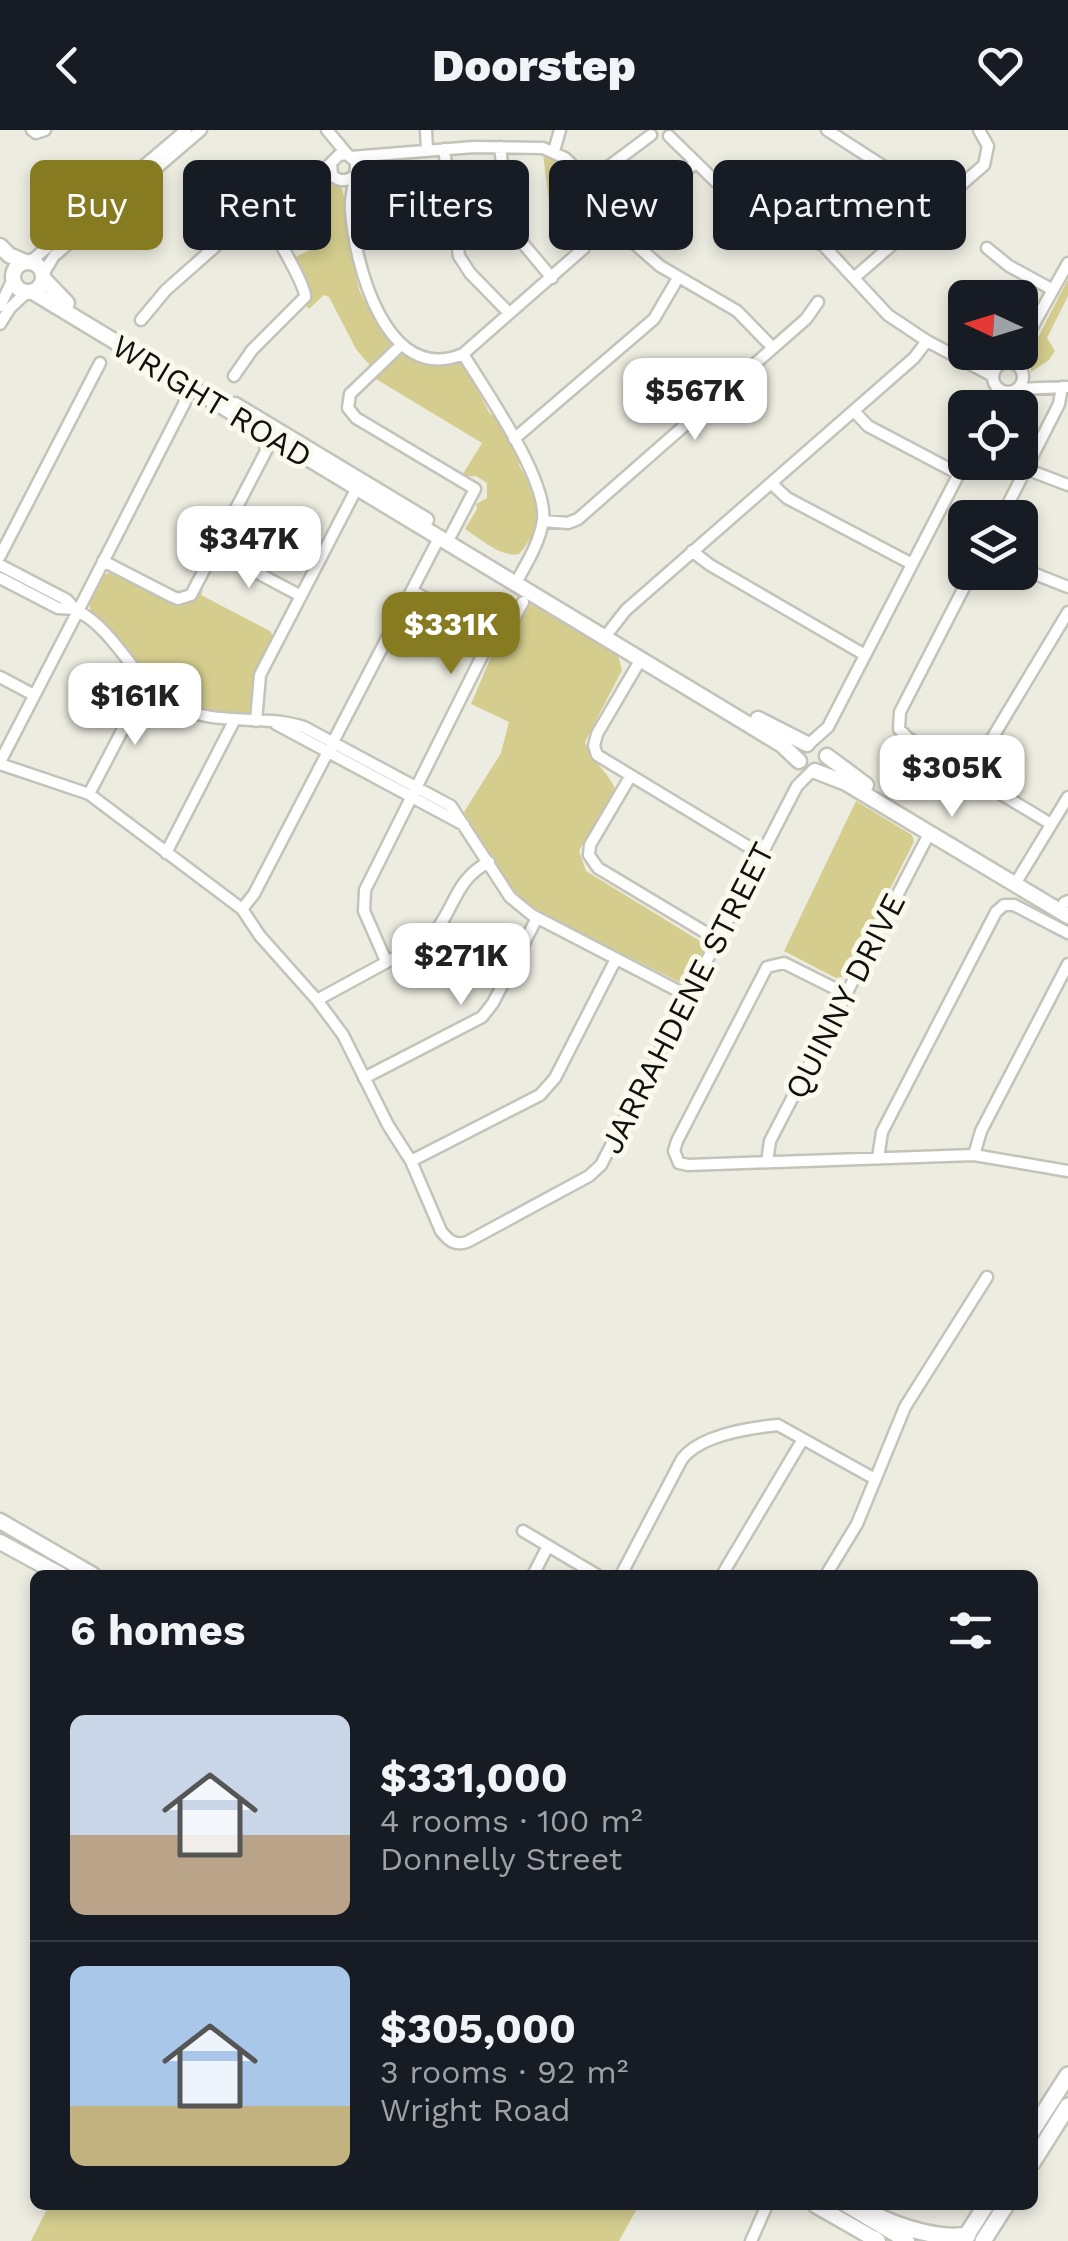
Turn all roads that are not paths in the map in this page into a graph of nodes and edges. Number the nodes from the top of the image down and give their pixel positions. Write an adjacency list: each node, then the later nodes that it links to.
1 (32, 130): 2 (street)
2 (45, 130)
3 (186, 130): 38 (street)
4 (201, 130): 40 (street)
5 (426, 130): 13 (street)
6 (560, 130): 14 (street)
7 (827, 130): 21 (street)
8 (979, 130): 27 (street)
9 (649, 132): 10 (street); 20 (street)
10 (672, 133): 23 (street)
11 (500, 147): 12 (street); 14 (street); 43 (street)
12 (444, 149): 13 (street); 49 (street)
13 (427, 151): 16 (street)
14 (554, 151): 19 (street)
15 (349, 156): 16 (street); 17 (street); 22 (street); 22 (street)
16 (381, 156): 18 (street)
17 (354, 160)
18 (375, 160)
19 (569, 160)
20 (615, 160)
21 (874, 160)
22 (332, 161): 26 (street)
23 (695, 162): 42 (street)
24 (351, 177): 26 (street)
25 (331, 179): 26 (street)
26 (337, 179): 29 (street)
27 (966, 180)
28 (351, 200): 29 (street)
29 (350, 206): 54 (street)
30 (0, 246): 38 (main road)
31 (987, 248): 45 (street)
32 (211, 250): 51 (street)
33 (282, 250): 60 (street)
34 (582, 250): 43 (street)
35 (641, 250): 44 (street)
36 (886, 250): 42 (street)
37 (0, 260): 41 (main road)
38 (28, 262): 40 (main road); 41 (main road)
39 (1068, 262): 45 (street)
40 (43, 276): 46 (main road); 78 (main road, WRIGHT ROAD)
41 (13, 277): 46 (main road); 48 (street)
42 (855, 277): 53 (street)
43 (552, 278): 49 (street)
44 (678, 278): 55 (street); 70 (street)
45 (1053, 290): 50 (street)
46 (30, 292): 52 (street); 62 (main road, WRIGHT ROAD)
47 (818, 302): 55 (street)
48 (0, 306)
49 (509, 313): 56 (street)
50 (1038, 317)
51 (142, 320)
52 (0, 324)
53 (927, 341): 59 (street); 68 (street)
54 (402, 345): 56 (street); 81 (street)
55 (773, 348): 80 (street)
56 (463, 354): 70 (street)
57 (100, 363): 84 (street)
58 (1017, 370): 61 (street)
59 (995, 371): 65 (street)
60 (234, 376)
61 (1022, 376): 63 (street); 64 (street)
62 (182, 383): 66 (main road, WRIGHT ROAD); 67 (street)
63 (1060, 386): 64 (street); 72 (street)
64 (1017, 389): 65 (street)
65 (1000, 390)
66 (201, 394): 67 (street); 69 (main road, WRIGHT ROAD)
67 (185, 402): 85 (street)
68 (854, 411): 74 (street); 77 (street)
69 (263, 433): 71 (main road, WRIGHT ROAD); 73 (street)
70 (514, 440): 80 (street)
71 (283, 445): 73 (street); 78 (main road, WRIGHT ROAD)
72 (1038, 445)
73 (266, 451): 82 (street)
74 (948, 469)
75 (1038, 474): 79 (street)
76 (955, 480): 86 (street)
77 (771, 483): 83 (street); 86 (street)
78 (358, 484): 81 (main road, WRIGHT ROAD); 94 (street)
79 (1068, 485)
80 (543, 521): 90 (street)
81 (445, 537): 90 (main road, WRIGHT ROAD); 93 (street)
82 (216, 551): 85 (street); 94 (street)
83 (692, 551): 98 (street); 100 (street)
84 (0, 556)
85 (103, 561): 96 (street)
86 (912, 564): 100 (street)
87 (0, 565): 96 (street)
88 (1038, 575): 91 (street)
89 (0, 578): 96 (street)
90 (518, 580): 98 (main road, WRIGHT ROAD)
91 (1068, 587)
92 (963, 590): 113 (street)
93 (412, 591): 99 (street); 109 (street)
94 (300, 596): 106 (street)
95 (523, 602): 99 (street)
96 (76, 610): 103 (street); 104 (street)
97 (1068, 612): 113 (street)
98 (607, 634): 101 (main road, WRIGHT ROAD); 108 (main road, WRIGHT ROAD)
99 (488, 638): 115 (street)
100 (864, 655): 107 (street)
101 (641, 659): 112 (main road, WRIGHT ROAD); 114 (street)
102 (0, 677): 104 (street)
103 (147, 683): 105 (street); 116 (street)
104 (34, 695): 111 (street)
105 (234, 721): 106 (street); 120 (street)
106 (256, 721): 109 (street)
107 (828, 727): 108 (street); 110 (street)
108 (808, 743): 110 (main road); 112 (main road)
109 (331, 747): 115 (street); 125 (street)
110 (826, 754): 112 (main road); 123 (main road, WRIGHT ROAD)
111 (0, 763): 116 (street)
112 (807, 767): 119 (main road, WRIGHT ROAD); 121 (street, JARRAHDENE STREET)
113 (970, 774): 118 (street)
114 (630, 777): 121 (street); 128 (street)
115 (415, 791): 122 (street); 130 (street)
116 (88, 794): 120 (street)
117 (1068, 796): 118 (street)
118 (1051, 824): 123 (street)
119 (930, 832): 123 (main road, WRIGHT ROAD); 132 (street, QUINNY DRIVE)
120 (166, 853): 125 (street)
121 (762, 856): 128 (street, JARRAHDENE STREET)
122 (489, 862): 126 (street); 130 (street)
123 (1017, 881): 124 (main road, WRIGHT ROAD)
124 (1067, 906)
125 (242, 909): 134 (street)
126 (538, 918): 129 (street); 135 (street)
127 (1068, 933): 137 (street)
128 (718, 940): 133 (street, JARRAHDENE STREET)
129 (616, 959): 133 (street); 139 (street)
130 (386, 961): 134 (street)
131 (1068, 964): 136 (street)
132 (846, 994): 140 (street, QUINNY DRIVE); 140 (street)
133 (688, 996): 139 (street, JARRAHDENE STREET)
134 (317, 1000): 135 (street)
135 (364, 1078): 139 (street)
136 (974, 1155): 137 (street); 141 (street)
137 (878, 1158): 140 (street)
138 (1068, 1158): 141 (street)
139 (411, 1161)
140 (767, 1162)
141 (1065, 1170)
142 (986, 1277): 144 (street)
143 (803, 1438): 144 (street); 153 (street); 154 (street)
144 (876, 1478): 155 (street)
145 (0, 1521): 150 (main road)
146 (523, 1532): 148 (street)
147 (0, 1542): 149 (main road)
148 (548, 1546): 151 (street); 152 (street)
149 (52, 1570)
150 (84, 1570)
151 (536, 1570)
152 (589, 1570)
153 (624, 1570)
154 (725, 1570)
155 (829, 1570)
156 (1068, 2075): 158 (highway)
157 (1068, 2106): 159 (highway)
158 (1038, 2122)
159 (1038, 2153)
160 (765, 2210): 168 (street)
161 (824, 2210): 167 (main road)
162 (859, 2210): 169 (main road)
163 (863, 2210): 166 (highway)
164 (984, 2210): 166 (highway)
165 (1001, 2210): 166 (highway)
166 (971, 2239)
167 (876, 2240)
168 (751, 2241)
169 (908, 2241)

